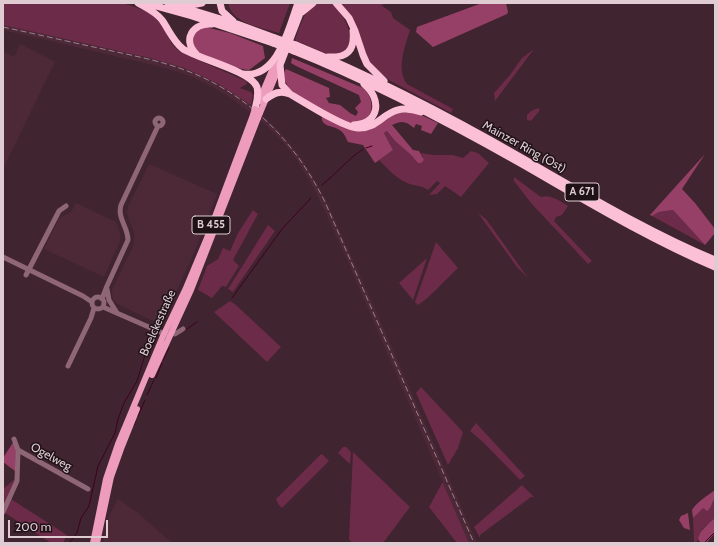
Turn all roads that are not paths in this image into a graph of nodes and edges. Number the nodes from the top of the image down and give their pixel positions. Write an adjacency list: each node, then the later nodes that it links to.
1 (138, 3): 16 (highway)
2 (145, 3): 13 (highway, A 671)
3 (168, 3): 13 (highway, A 671)
4 (175, 3): 5 (highway)
5 (202, 3)
6 (220, 3): 13 (highway)
7 (298, 3): 15 (highway, B 455)
8 (304, 3): 11 (highway, B 455)
9 (312, 3): 11 (highway)
10 (337, 3): 12 (highway)
11 (300, 14): 18 (highway, B 455)
12 (351, 24): 17 (highway); 21 (highway)
13 (234, 26): 14 (highway, A 671, bridge); 16 (highway)
14 (295, 48): 17 (highway, A 671); 19 (highway, A 671)
15 (278, 55): 20 (highway); 24 (main road, B 455)
16 (200, 57): 20 (highway)
17 (324, 57): 21 (highway, A 671)
18 (280, 65): 22 (highway); 23 (main road, B 455)
19 (347, 73): 25 (highway, A 671); 26 (highway)
20 (243, 74): 24 (highway)
21 (396, 89): 30 (highway, Mainzer Ring (Ost) / A 671)
22 (290, 94): 23 (highway); 26 (highway)
23 (266, 99): 24 (main road, B 455)
24 (257, 114): 39 (main road, Boelckestraße / B 455)
25 (439, 118): 26 (highway); 31 (highway, Mainzer Ring (Ost) / A 671)
26 (341, 122)
27 (158, 126): 33 (street)
28 (66, 206): 32 (street)
29 (3, 257): 32 (street)
30 (715, 260)
31 (715, 267)
32 (28, 272): 35 (street)
33 (106, 286): 34 (street); 37 (street)
34 (101, 298): 35 (street); 36 (street)
35 (94, 305): 36 (street); 40 (street)
36 (103, 306): 37 (street)
37 (117, 313): 39 (street)
38 (183, 329): 39 (street)
39 (167, 335): 45 (main road, Boelckestraße / B 455); 46 (main road, Boelckestraße / B 455)
40 (68, 366)
41 (14, 439): 42 (street)
42 (18, 450): 43 (street, Ogelweg); 44 (street, Ogelweg)
43 (88, 489)
44 (3, 512)
45 (93, 543)
46 (97, 543)

